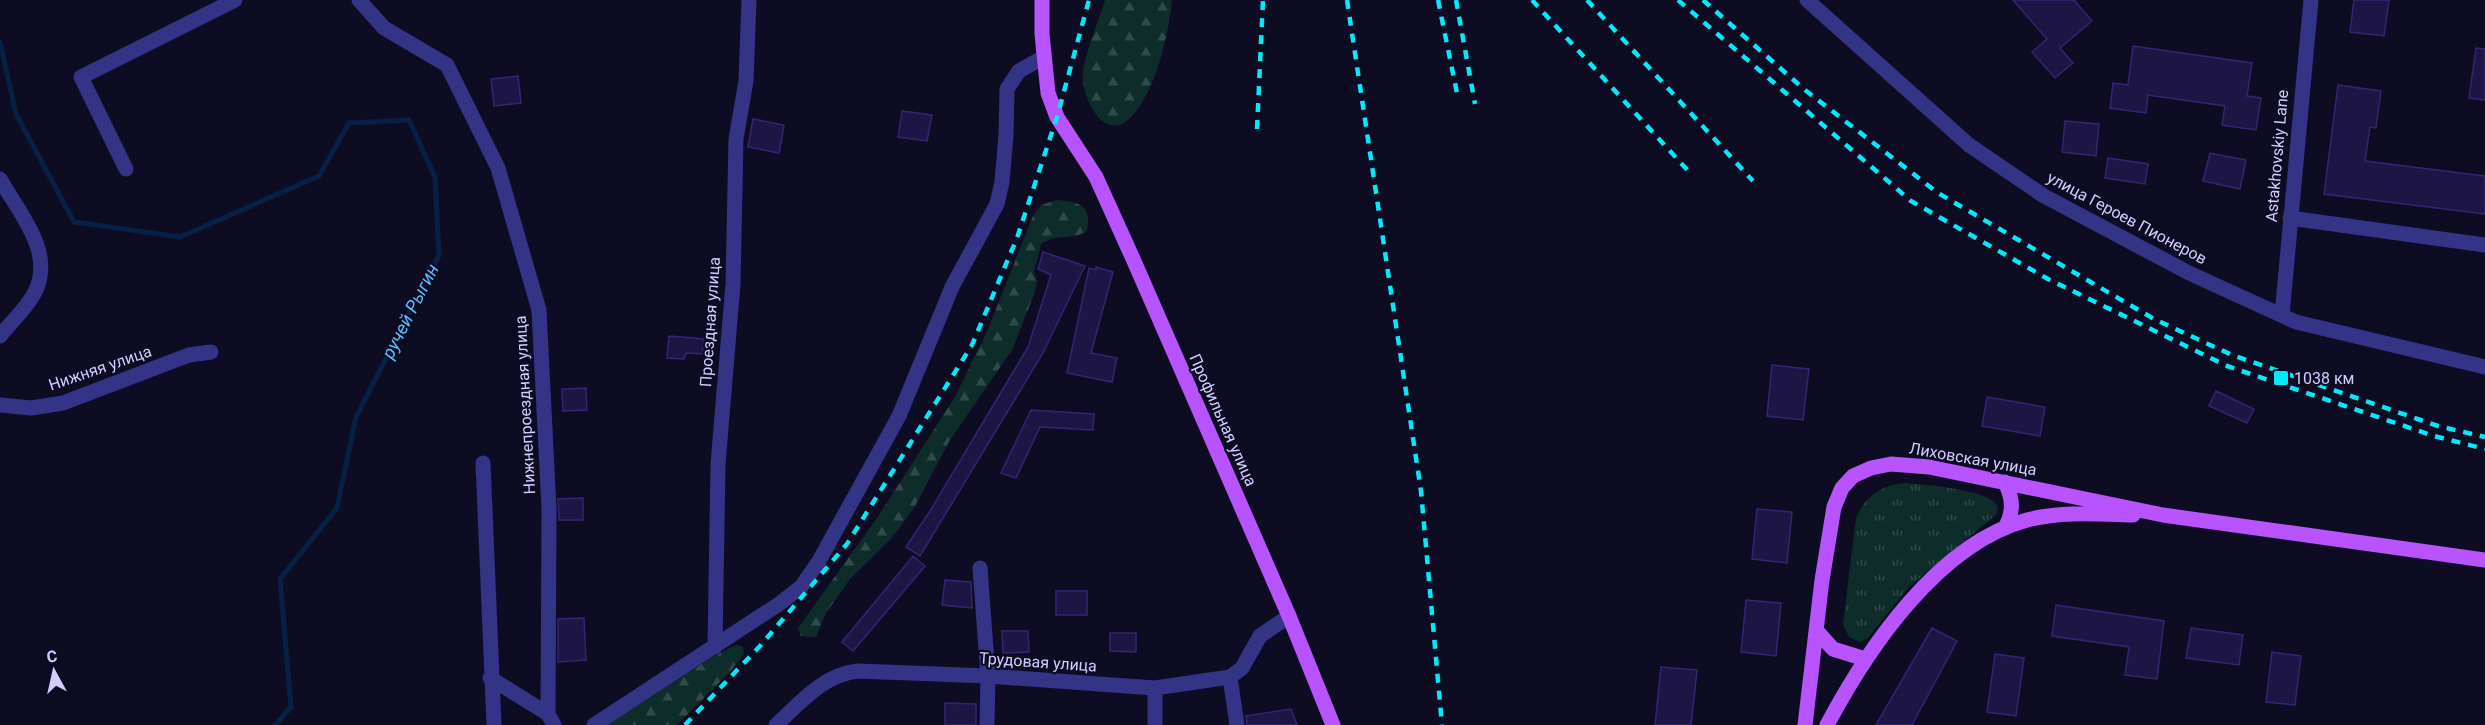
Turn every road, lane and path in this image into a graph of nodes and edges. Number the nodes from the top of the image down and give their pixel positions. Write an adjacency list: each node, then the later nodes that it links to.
1 (235, 0): 8 (street)
2 (359, 0): 31 (street, Нижнепроездная улица)
3 (749, 0): 25 (street, Проездная улица)
4 (1042, 0): 7 (main road, Профильная улица)
5 (1806, 0): 12 (street, улица Героев Пионеров)
6 (2311, 0): 10 (street, Astakhovskiy Lane)
7 (1044, 57): 23 (main road, Профильная улица); 25 (street)
8 (126, 170)
9 (0, 179): 13 (street)
10 (2290, 218): 11 (street); 12 (street, Astakhovskiy Lane)
11 (2485, 245)
12 (2282, 315): 15 (street, улица Героев Пионеров)
13 (0, 336)
14 (211, 352): 16 (street, Нижняя улица)
15 (2481, 363)
16 (0, 405)
17 (483, 463): 29 (street)
18 (2005, 482): 19 (main road, Лиховская улица); 20 (main road); 24 (main road, Лиховская улица)
19 (2163, 515): 20 (main road); 21 (main road)
20 (2005, 528): 26 (main road)
21 (2485, 560)
22 (980, 568): 27 (street)
23 (1289, 616): 28 (street); 38 (main road, Профильная улица)
24 (1816, 630): 26 (main road); 39 (main road, Лиховская улица)
25 (715, 647): 33 (street)
26 (1865, 659): 40 (main road)
27 (988, 676): 30 (street, Трудовая улица); 34 (street, Трудовая улица); 35 (street)
28 (1230, 677): 30 (street, Трудовая улица); 37 (street)
29 (490, 678): 31 (street); 32 (street)
30 (1155, 688): 36 (street)
31 (551, 720)
32 (494, 725)
33 (594, 725)
34 (776, 725)
35 (987, 725)
36 (1155, 725)
37 (1238, 725)
38 (1333, 725)
39 (1805, 725)
40 (1827, 725)

